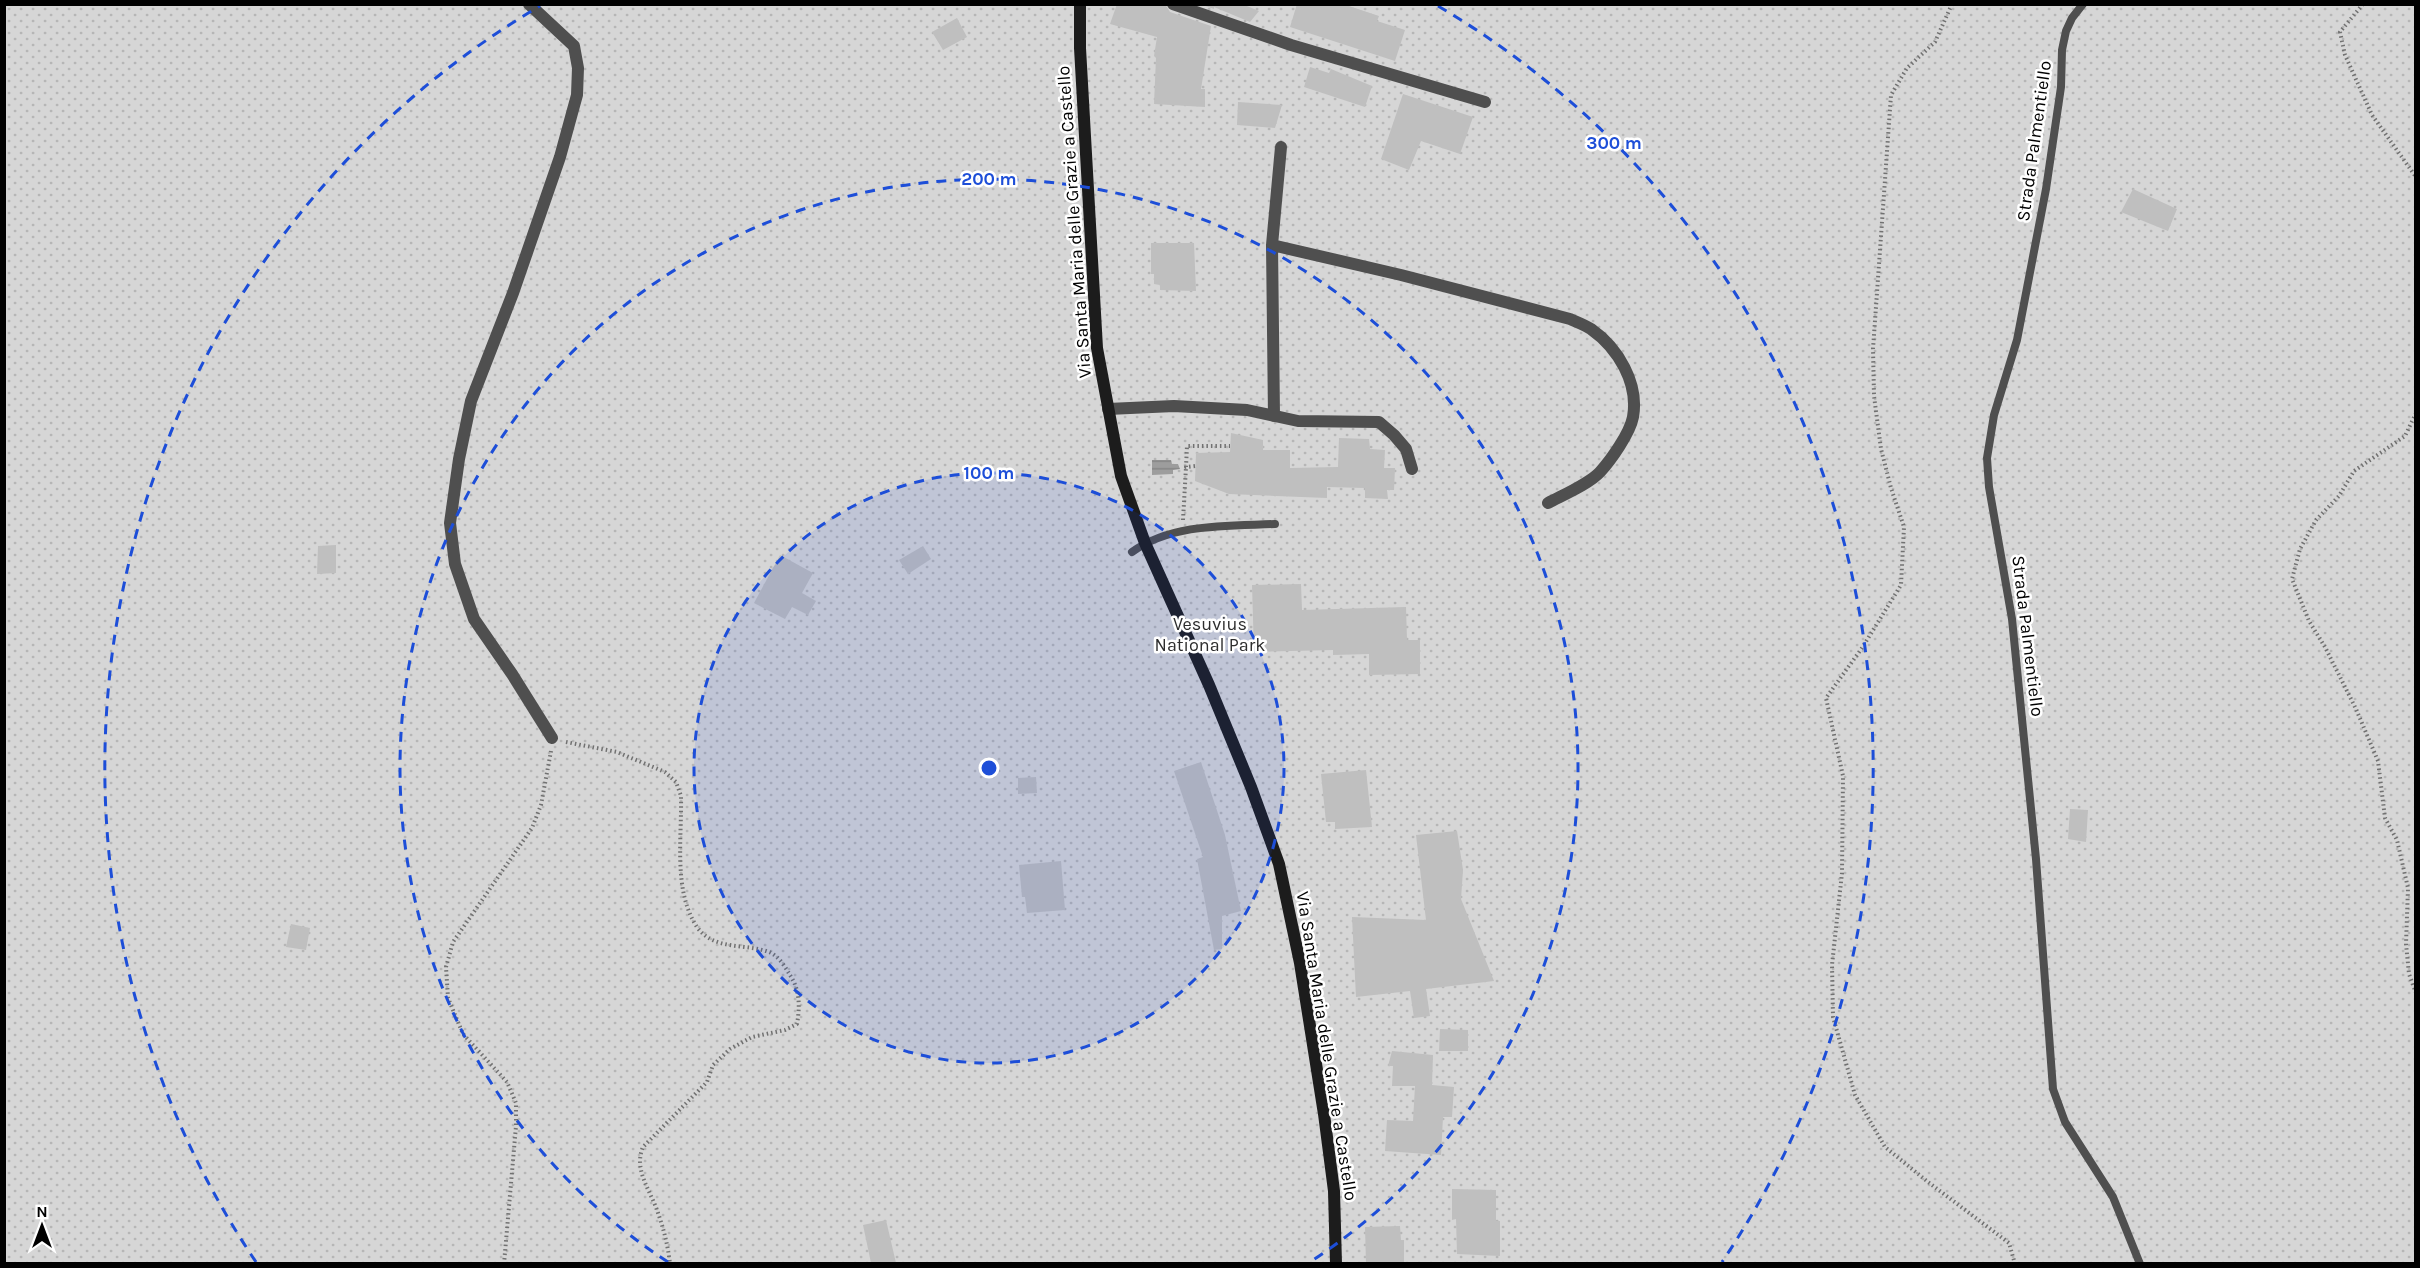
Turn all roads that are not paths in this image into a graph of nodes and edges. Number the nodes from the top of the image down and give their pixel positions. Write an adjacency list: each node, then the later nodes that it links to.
1 (529, 4): 15 (street)
2 (1080, 4): 8 (street, Via Santa Maria delle Grazie a Castello)
3 (1173, 4): 5 (street)
4 (2083, 4): 17 (lane, Strada Palmentiello)
5 (1485, 102)
6 (1281, 147): 7 (street)
7 (1272, 245): 9 (street); 11 (street)
8 (1108, 409): 9 (street); 13 (street, Via Santa Maria delle Grazie a Castello)
9 (1274, 416): 10 (street)
10 (1412, 469)
11 (1548, 503)
12 (1275, 524): 13 (lane)
13 (1145, 543): 14 (lane); 16 (street, Via Santa Maria delle Grazie a Castello)
14 (1132, 552)
15 (552, 738)
16 (1336, 1263)
17 (2140, 1263)

